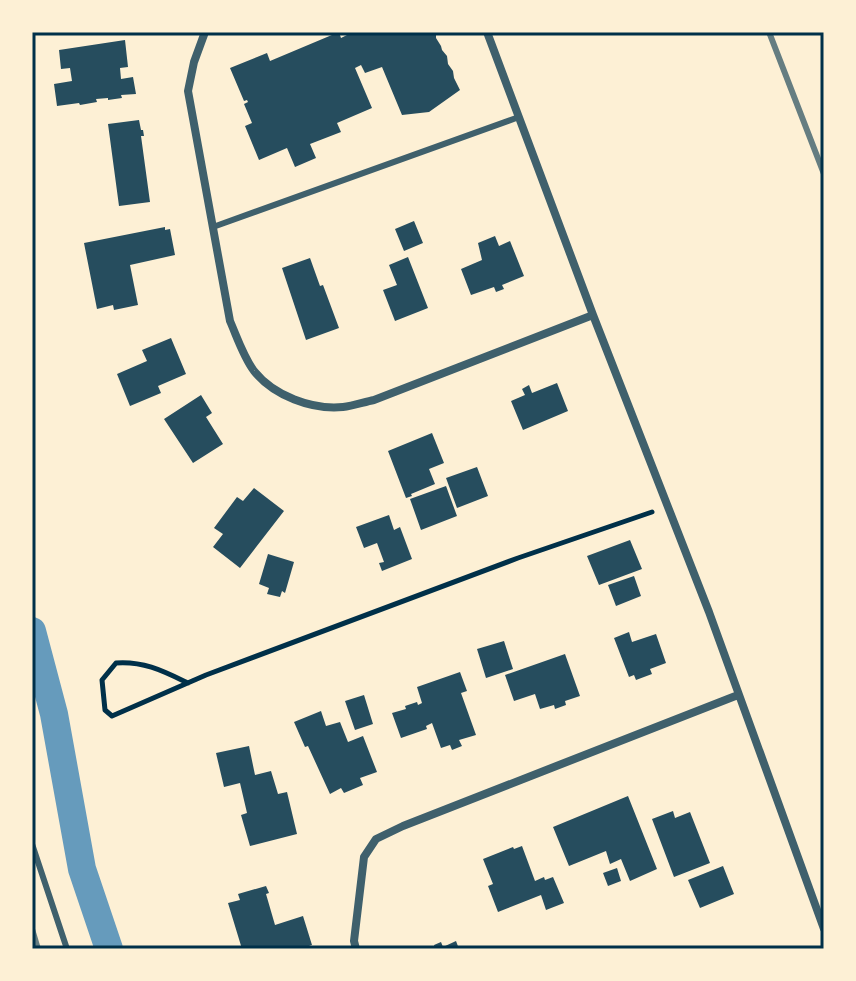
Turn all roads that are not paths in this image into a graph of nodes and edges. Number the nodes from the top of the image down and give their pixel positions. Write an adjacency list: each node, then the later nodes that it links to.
1 (205, 32): 4 (street)
2 (487, 32): 3 (street)
3 (519, 117): 4 (lane); 5 (street)
4 (213, 227): 5 (street)
5 (593, 315): 6 (street)
6 (738, 695): 8 (street); 10 (street)
7 (32, 844): 9 (lane)
8 (824, 929)
9 (67, 949)
10 (356, 949)

